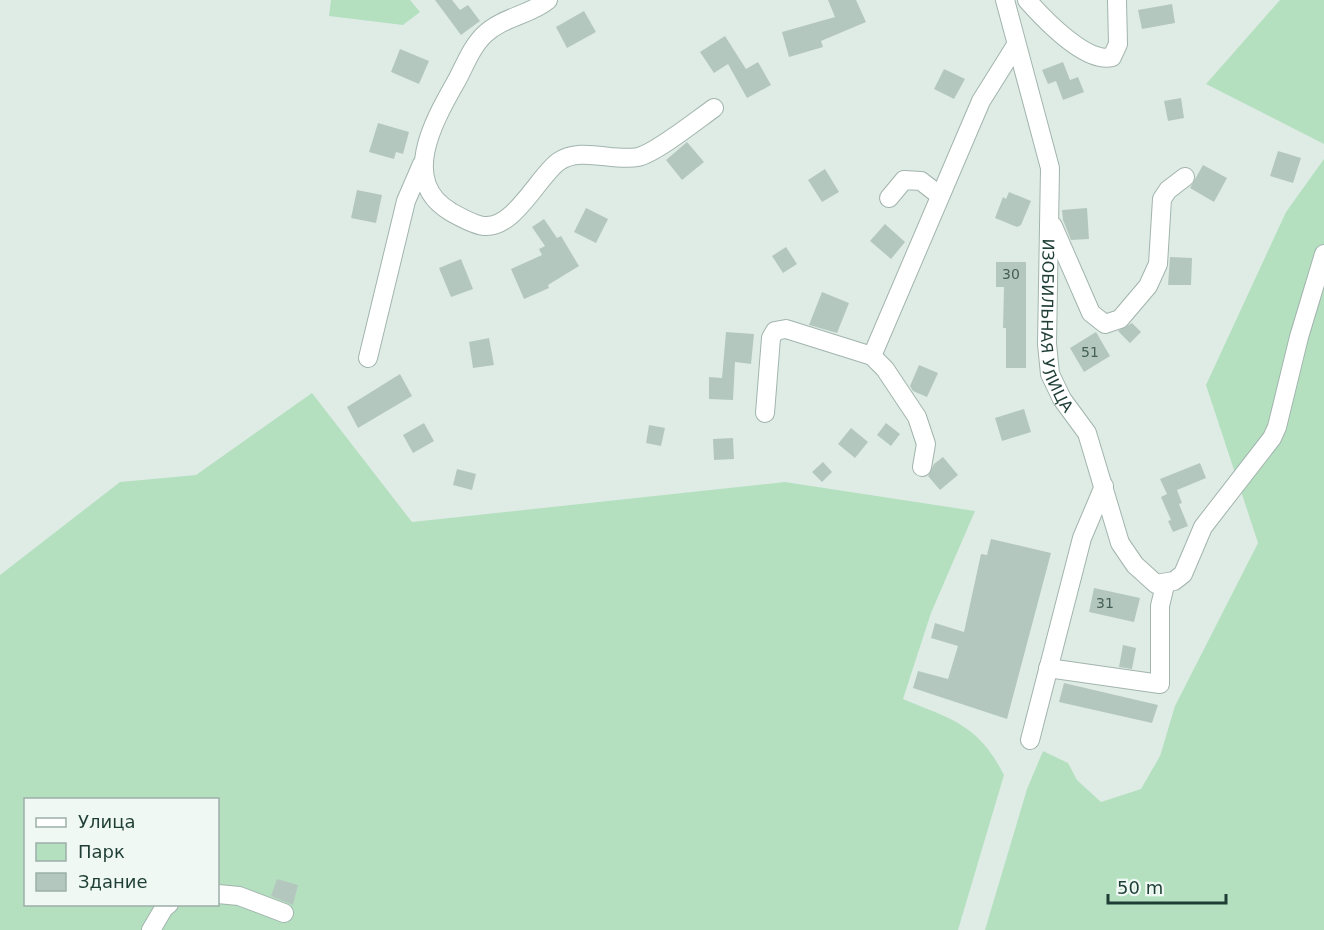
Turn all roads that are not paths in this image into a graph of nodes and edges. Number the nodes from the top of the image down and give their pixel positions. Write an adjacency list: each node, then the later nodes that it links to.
1 (1005, 0): 5 (street, ИЗОБИЛЬНАЯ УЛИЦА)
2 (1027, 0): 3 (street)
3 (1117, 0)
4 (549, 1): 7 (street)
5 (1016, 45): 9 (street); 11 (street, ИЗОБИЛЬНАЯ УЛИЦА)
6 (714, 108): 7 (street)
7 (423, 162): 14 (street)
8 (1185, 177): 11 (street)
9 (939, 195): 10 (street); 13 (street)
10 (889, 198)
11 (1050, 218): 17 (street, ИЗОБИЛЬНАЯ УЛИЦА)
12 (1324, 254): 18 (street)
13 (872, 356): 15 (street); 16 (street)
14 (368, 358)
15 (765, 413)
16 (922, 467)
17 (1105, 485): 18 (street, ИЗОБИЛЬНАЯ УЛИЦА); 19 (street)
18 (1160, 584): 19 (street)
19 (1048, 668): 20 (street)
20 (1030, 740)
21 (219, 894): 23 (street)
22 (167, 906): 24 (street)
23 (285, 913)
24 (150, 930)

